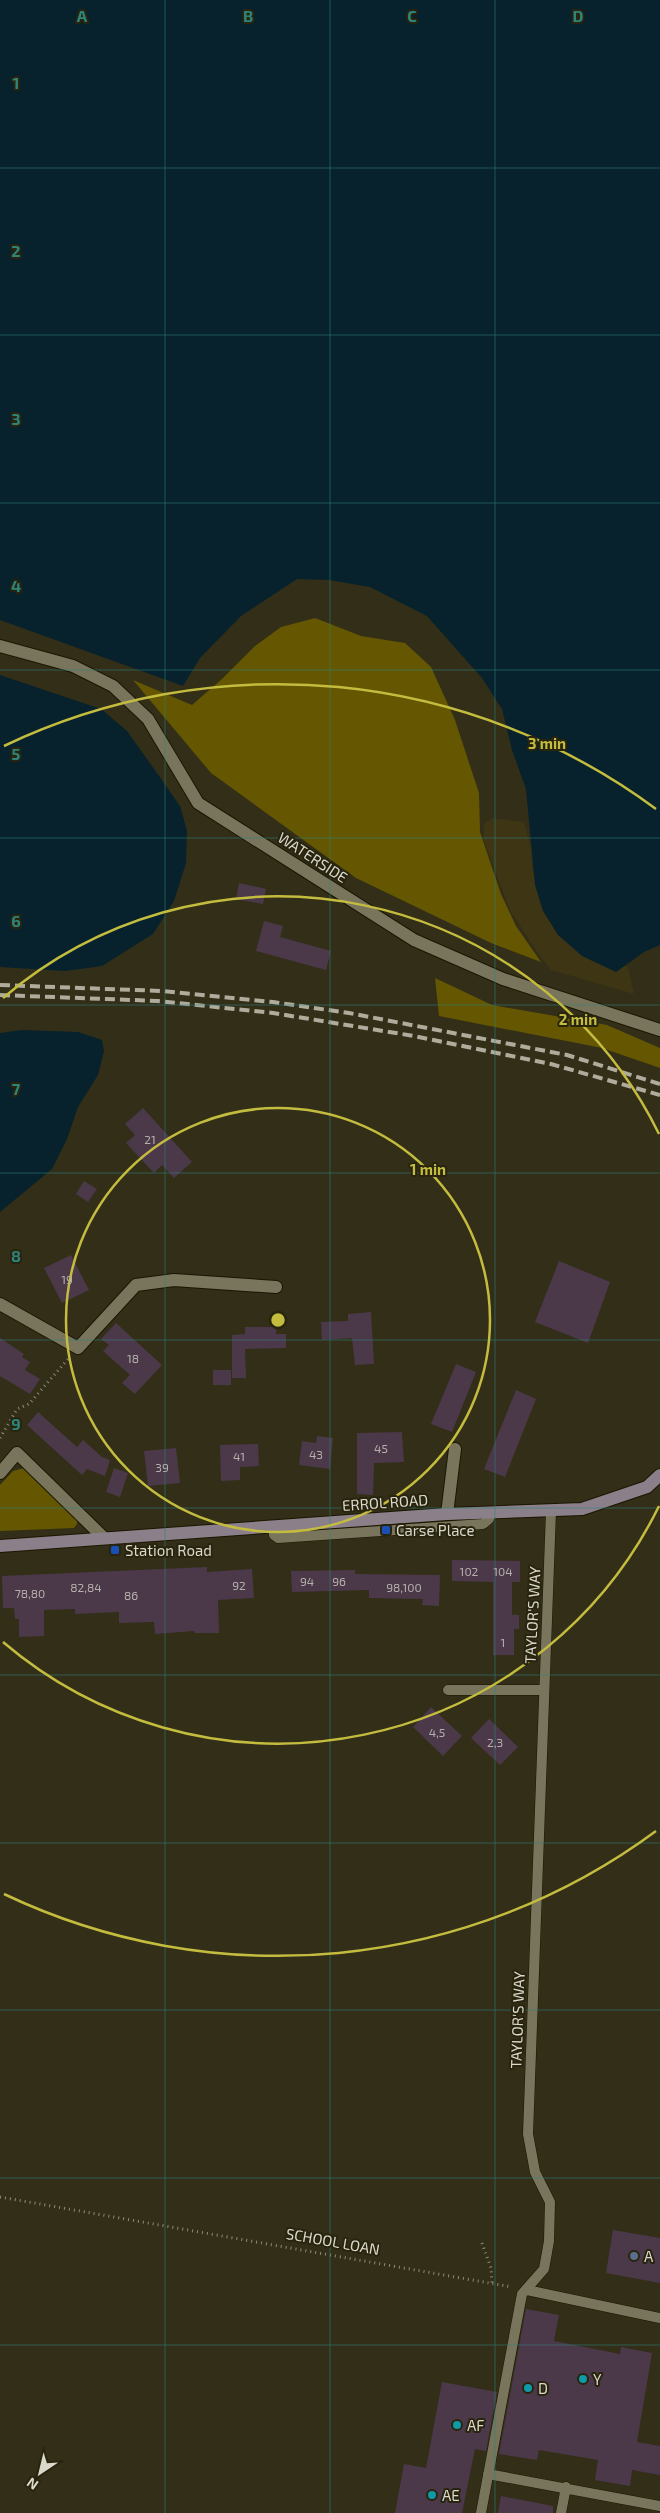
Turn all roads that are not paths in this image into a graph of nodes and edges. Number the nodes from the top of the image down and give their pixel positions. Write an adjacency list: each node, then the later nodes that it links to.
1 (0, 646): 2 (street, WATERSIDE)
2 (660, 1030)
3 (276, 1287): 4 (street)
4 (0, 1304)
5 (455, 1449): 11 (street)
6 (0, 1473): 13 (street)
7 (660, 1475): 8 (street, ERROL ROAD)
8 (654, 1487): 9 (street, ERROL ROAD)
9 (552, 1511): 10 (street, ERROL ROAD); 16 (lane, TAYLOR'S WAY)
10 (490, 1513): 11 (street, ERROL ROAD); 12 (lane)
11 (448, 1514): 12 (street, ERROL ROAD)
12 (273, 1526): 13 (street, ERROL ROAD)
13 (104, 1538): 14 (street, ERROL ROAD)
14 (0, 1546)
15 (448, 1690): 16 (lane)
16 (543, 1690): 17 (lane, TAYLOR'S WAY)
17 (527, 2290): 18 (lane); 19 (lane, TAYLOR'S WAY)
18 (660, 2318)
19 (488, 2474): 20 (lane); 22 (lane, TAYLOR'S WAY)
20 (566, 2487): 21 (lane); 23 (lane)
21 (660, 2506)
22 (481, 2513)
23 (561, 2513)

